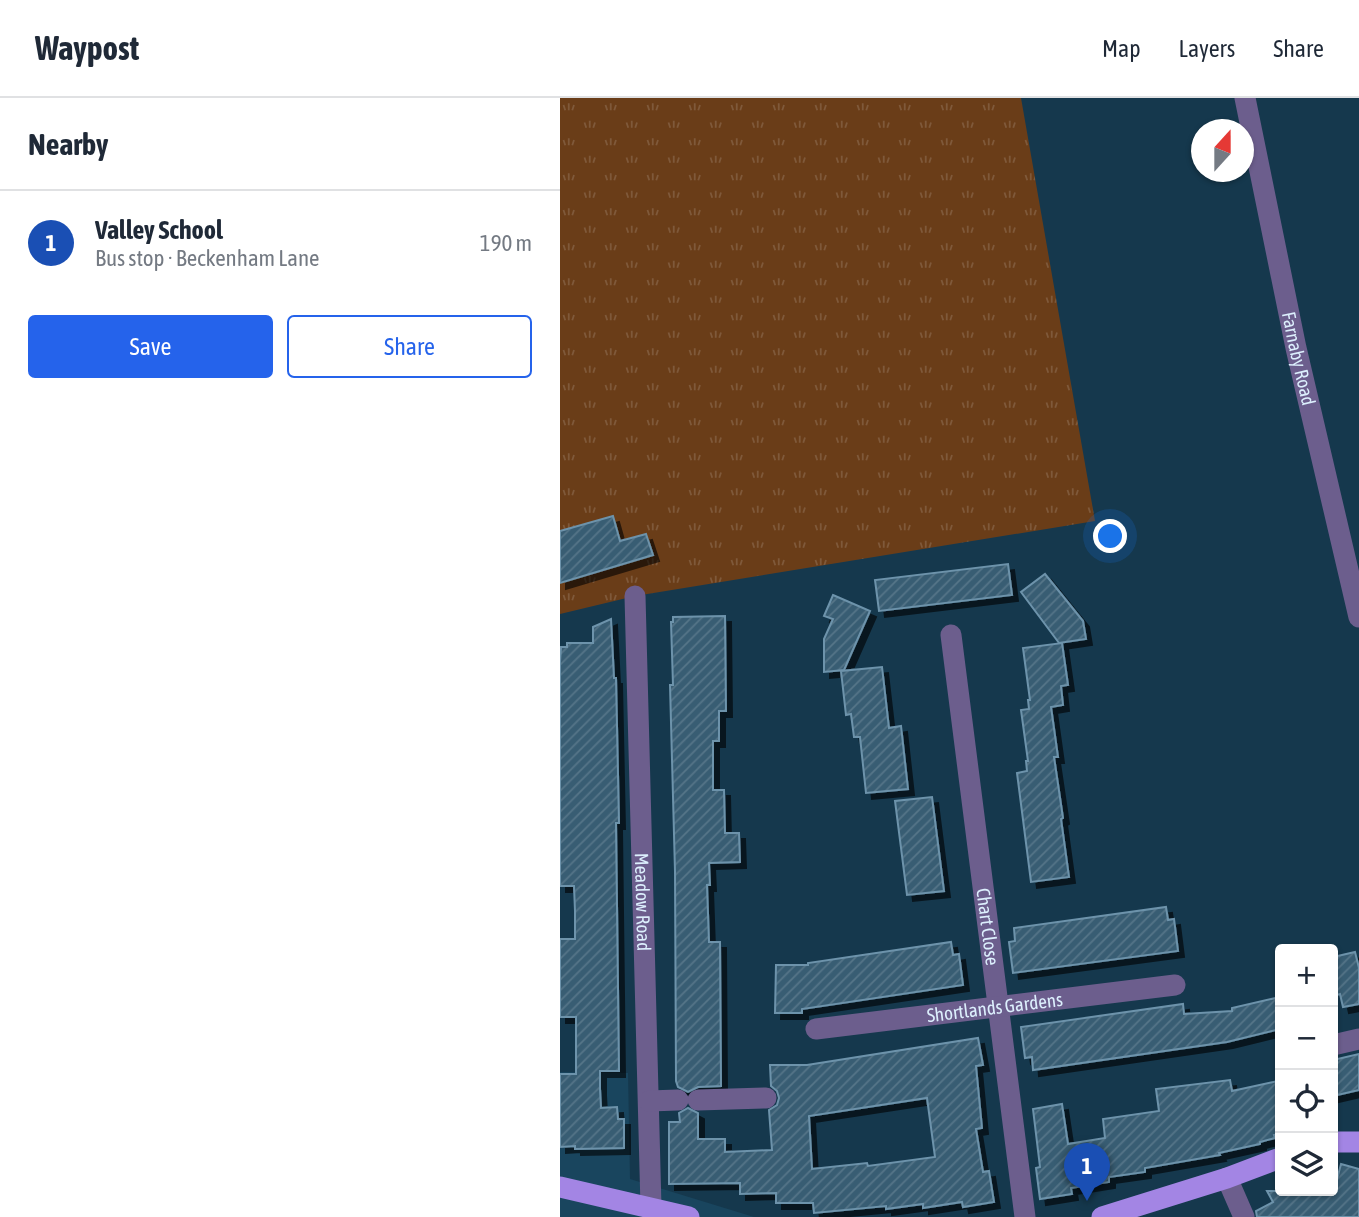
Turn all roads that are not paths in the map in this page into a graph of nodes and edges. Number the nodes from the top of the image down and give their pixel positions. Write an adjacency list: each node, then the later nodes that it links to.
1 (1245, 98): 3 (street, Farnaby Road)
2 (635, 596): 11 (street, Meadow Road)
3 (1359, 617)
4 (951, 635): 6 (street, Chart Close)
5 (1175, 985): 6 (street, Shortlands Gardens)
6 (999, 1008): 7 (street, Shortlands Gardens); 19 (street, Chart Close)
7 (816, 1030)
8 (1359, 1039): 9 (street)
9 (1338, 1044)
10 (766, 1098): 11 (street)
11 (649, 1101): 17 (street, Meadow Road)
12 (1338, 1142): 13 (main road)
13 (1359, 1142)
14 (1275, 1160): 15 (main road)
15 (1227, 1178): 20 (main road); 21 (street)
16 (560, 1186): 17 (main road)
17 (651, 1207): 18 (main road)
18 (689, 1217)
19 (1025, 1217)
20 (1102, 1217)
21 (1244, 1217)

